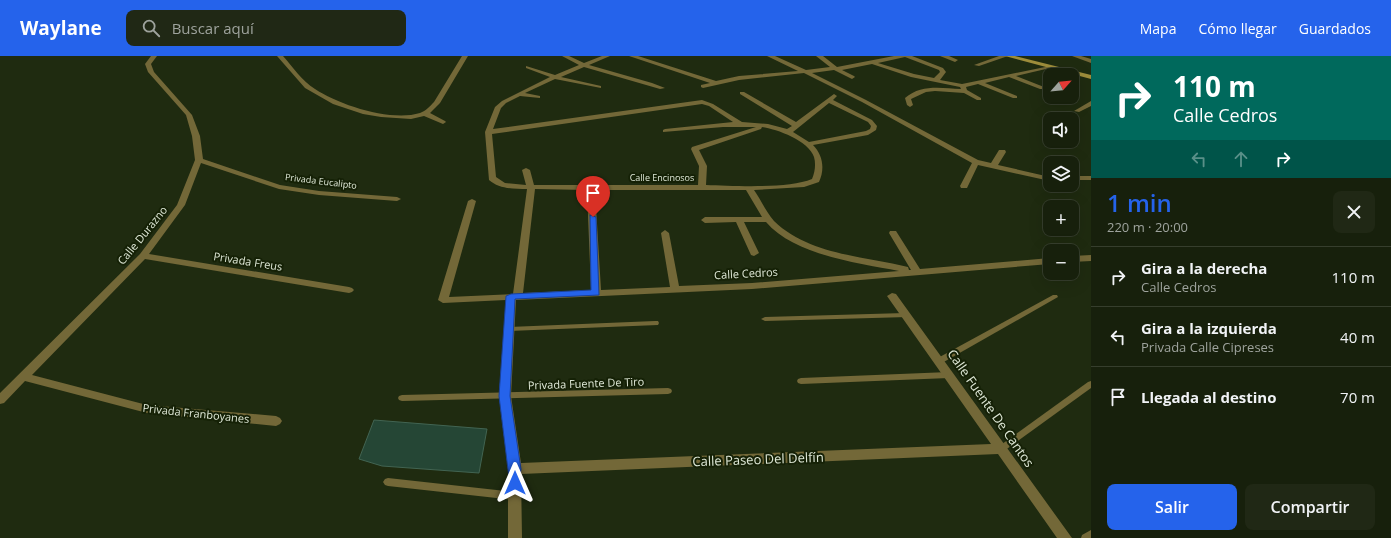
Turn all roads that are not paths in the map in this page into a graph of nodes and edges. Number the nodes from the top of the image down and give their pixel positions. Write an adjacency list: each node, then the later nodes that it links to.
1 (150, 56): 2 (street)
2 (154, 56): 59 (street, Calle Durazno)
3 (280, 56): 49 (street)
4 (464, 56): 49 (street)
5 (565, 56): 22 (street)
6 (607, 56): 17 (street)
7 (632, 56): 32 (street)
8 (770, 56): 26 (street)
9 (819, 56): 25 (street)
10 (903, 56): 20 (street)
11 (906, 56): 31 (street)
12 (943, 56): 18 (street)
13 (1005, 56): 21 (street)
14 (1008, 56): 24 (street)
15 (1075, 56): 19 (street)
16 (1087, 56): 19 (street)
17 (597, 57): 22 (street)
18 (955, 60)
19 (1091, 60)
20 (874, 63): 25 (street); 31 (street)
21 (977, 65)
22 (583, 66): 28 (street); 36 (street)
23 (528, 67): 28 (street)
24 (1048, 67): 27 (street); 30 (street)
25 (836, 69): 26 (street); 29 (street)
26 (808, 72): 32 (street); 39 (street)
27 (1011, 76): 33 (street); 38 (street)
28 (555, 77): 35 (street); 41 (street)
29 (852, 77)
30 (1091, 77)
31 (936, 80): 37 (street)
32 (714, 82): 34 (street)
33 (980, 83): 37 (street); 43 (street)
34 (703, 86)
35 (599, 87)
36 (662, 88)
37 (963, 88): 44 (street); 47 (street)
38 (1042, 88)
39 (841, 90): 45 (street); 60 (street)
40 (742, 93): 52 (street)
41 (519, 94): 42 (street); 55 (street)
42 (538, 97)
43 (1015, 97)
44 (979, 99)
45 (829, 100): 52 (street); 57 (street)
46 (1091, 103): 48 (street)
47 (910, 105)
48 (1077, 111)
49 (424, 114): 50 (street)
50 (444, 122)
51 (740, 124): 53 (street); 54 (street); 55 (street)
52 (796, 125): 56 (street)
53 (765, 126): 56 (street); 69 (street)
54 (665, 131)
55 (488, 132): 67 (street, Calle Encinosos)
56 (788, 132): 57 (street)
57 (809, 144): 70 (street, Calle Encinosos)
58 (1002, 152): 61 (street)
59 (199, 160): 71 (street, Privada Eucalipto); 79 (street, Calle Durazno)
60 (976, 162): 61 (street); 66 (street)
61 (993, 167): 63 (street)
62 (526, 170): 67 (street)
63 (1043, 178)
64 (1079, 178): 65 (street)
65 (1090, 178)
66 (964, 186)
67 (531, 187): 68 (street, Calle Encinosos); 87 (street)
68 (591, 187): 69 (street, Calle Encinosos); 86 (street)
69 (702, 187): 70 (street, Calle Encinosos)
70 (749, 188): 73 (street)
71 (397, 199)
72 (472, 201): 87 (street, Calle Cedros)
73 (768, 219): 75 (street); 83 (street)
74 (705, 220): 75 (street)
75 (739, 220): 78 (street)
76 (665, 233): 84 (street)
77 (893, 233): 83 (street)
78 (754, 253)
79 (143, 256): 85 (street, Privada Freus); 96 (street, Calle Durazno)
80 (1091, 258): 81 (street)
81 (1079, 259)
82 (1043, 262): 83 (street, Calle Cedros)
83 (917, 272): 84 (street, Calle Cedros)
84 (675, 289): 86 (street, Calle Cedros)
85 (349, 290)
86 (596, 293): 87 (street, Calle Cedros)
87 (514, 296): 93 (street)
88 (892, 296): 90 (street, Calle Fuente De Cantos)
89 (1055, 297): 94 (lane)
90 (904, 315): 91 (lane); 94 (street, Calle Fuente De Cantos)
91 (765, 319)
92 (655, 323): 93 (lane)
93 (509, 329): 100 (street)
94 (939, 361): 95 (street, Calle Fuente De Cantos)
95 (949, 375): 97 (lane); 104 (street, Calle Fuente De Cantos)
96 (24, 377): 102 (street, Calle Durazno); 103 (street, Privada Franboyanes)
97 (801, 381)
98 (1091, 384): 104 (lane)
99 (668, 391): 100 (lane, Privada Fuente De Tiro)
100 (505, 396): 101 (lane, Privada Fuente De Tiro); 105 (street)
101 (402, 398)
102 (0, 400)
103 (276, 422)
104 (1001, 449): 105 (street, Calle Paseo Del Delfín); 110 (street, Calle Fuente De Cantos)
105 (515, 469): 107 (street)
106 (388, 482): 107 (lane)
107 (514, 496): 109 (street)
108 (1091, 534): 111 (lane)
109 (516, 538)
110 (1065, 538)
111 (1086, 538)

